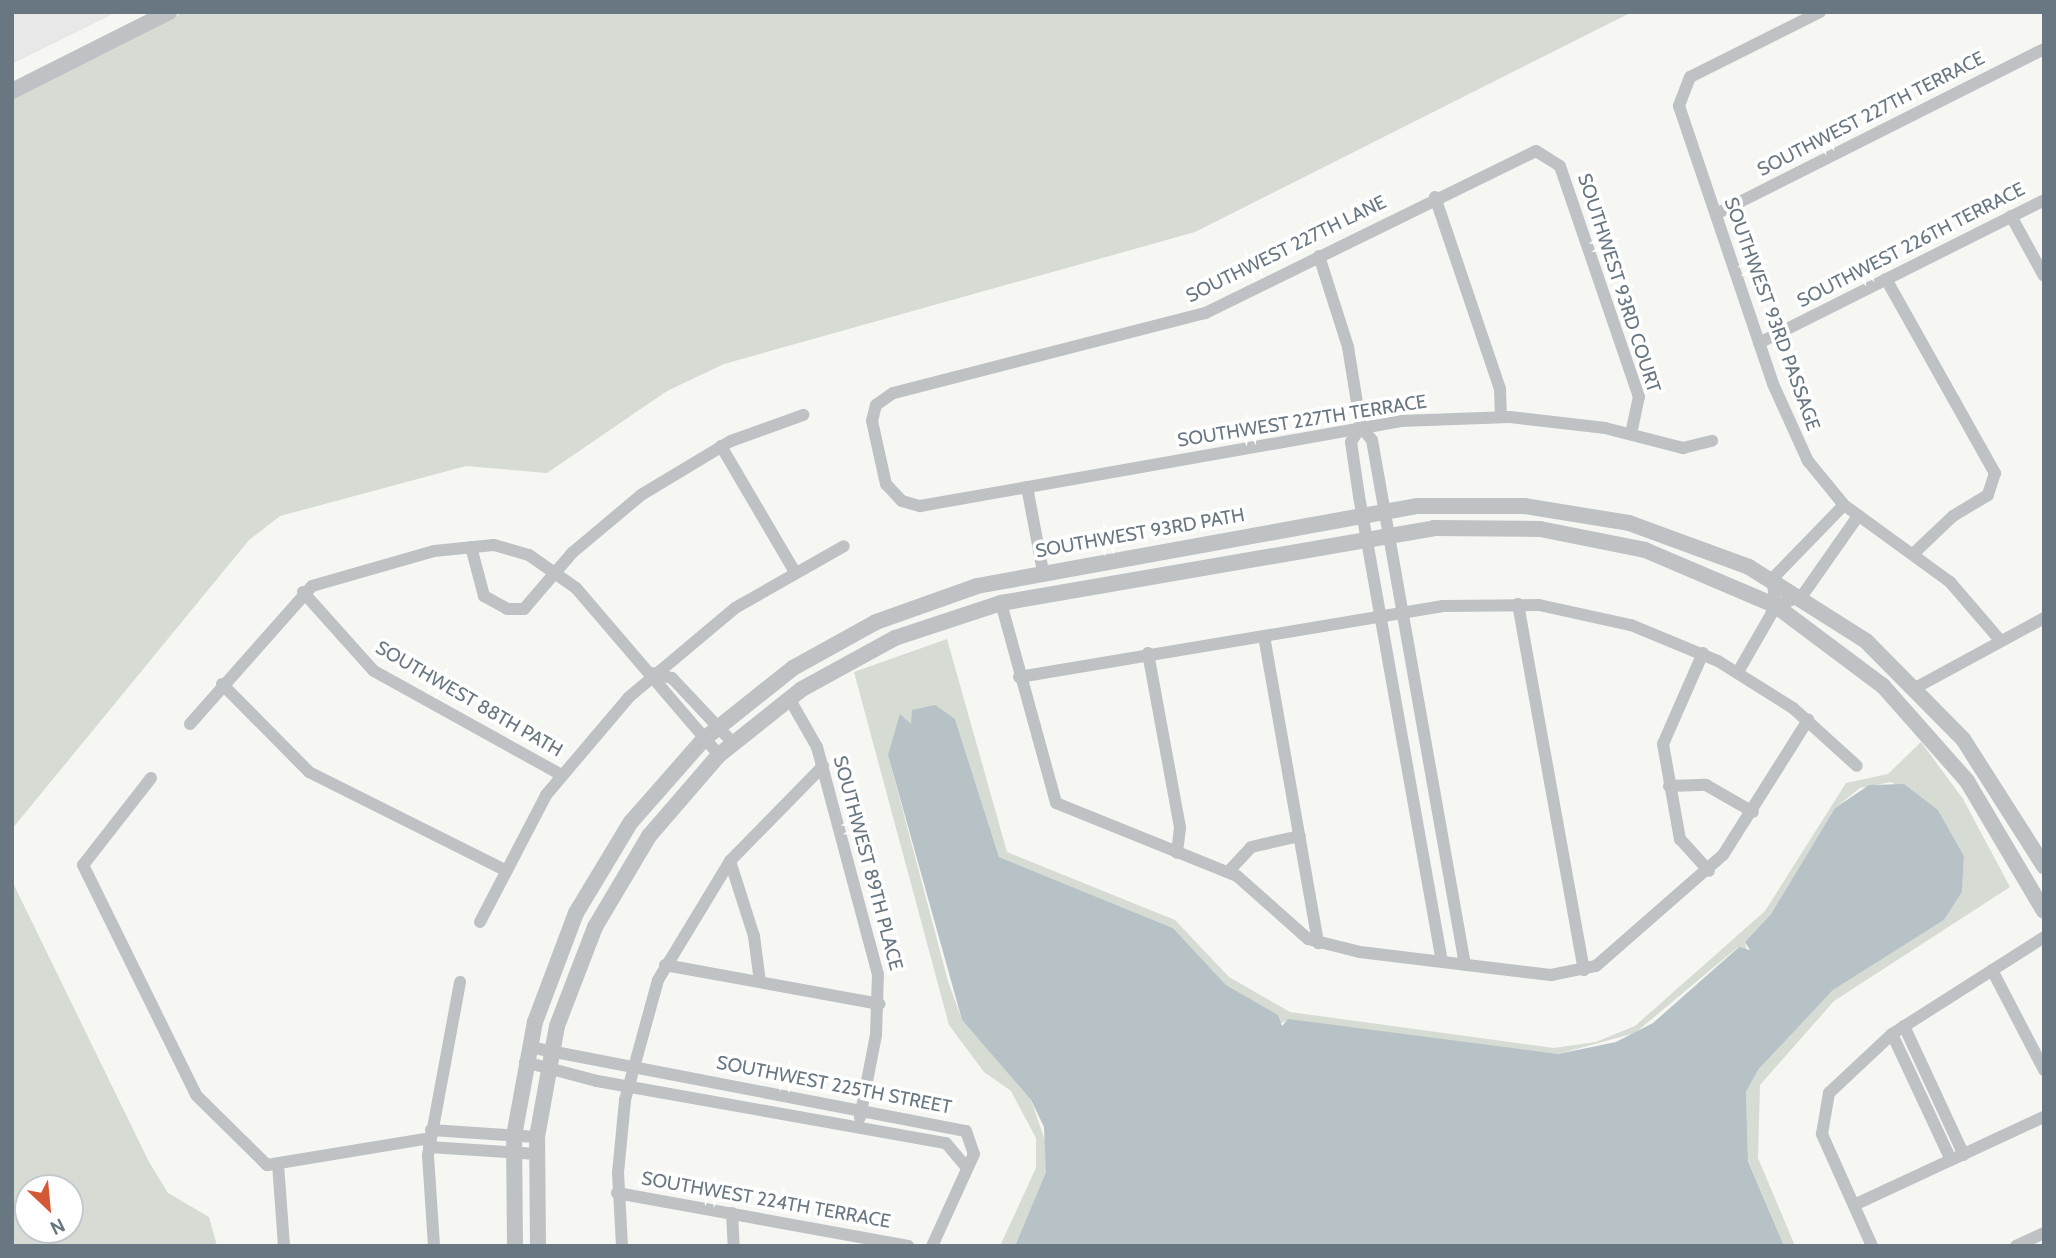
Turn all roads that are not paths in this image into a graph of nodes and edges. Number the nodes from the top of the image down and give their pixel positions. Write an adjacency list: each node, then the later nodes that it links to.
1 (169, 12): 4 (street)
2 (1819, 12): 8 (street, SOUTHWEST 93RD PASSAGE)
3 (2044, 49): 8 (street, SOUTHWEST 227TH TERRACE)
4 (12, 91)
5 (1543, 152): 6 (street, SOUTHWEST 227TH LANE); 17 (street, SOUTHWEST 93RD COURT)
6 (1435, 198): 10 (street, SOUTHWEST 227TH LANE); 15 (street)
7 (2044, 200): 9 (street, SOUTHWEST 226TH TERRACE)
8 (1716, 214): 13 (street, SOUTHWEST 93RD PASSAGE)
9 (2011, 216): 11 (street); 12 (street, SOUTHWEST 226TH TERRACE)
10 (1318, 256): 16 (street); 21 (street, SOUTHWEST 227TH LANE)
11 (2044, 276)
12 (1886, 279): 13 (street, SOUTHWEST 226TH TERRACE); 30 (street)
13 (1759, 343): 22 (street, SOUTHWEST 93RD PASSAGE)
14 (803, 415): 19 (street)
15 (1501, 417): 16 (street, SOUTHWEST 227TH TERRACE); 17 (street, SOUTHWEST 227TH TERRACE)
16 (1361, 427): 20 (street, SOUTHWEST 227TH TERRACE); 23 (street); 24 (street)
17 (1631, 433): 18 (street, SOUTHWEST 227TH TERRACE)
18 (1712, 441)
19 (722, 446): 31 (street); 32 (street)
20 (1027, 487): 21 (street, SOUTHWEST 227TH TERRACE); 33 (street)
21 (899, 498)
22 (1844, 505): 25 (street, SOUTHWEST 93RD PASSAGE); 34 (street)
23 (1382, 511): 24 (street, SOUTHWEST 93RD PATH); 26 (street); 34 (street, SOUTHWEST 93RD PATH)
24 (1362, 514): 27 (street); 33 (street, SOUTHWEST 93RD PATH)
25 (1858, 516): 30 (street, SOUTHWEST 93RD PASSAGE); 36 (street)
26 (1387, 533): 27 (street); 39 (street); 40 (street)
27 (1366, 537): 37 (street); 41 (street)
28 (844, 546): 32 (street)
29 (471, 547): 31 (street); 31 (street); 35 (street)
30 (1915, 552): 44 (street, SOUTHWEST 93RD PASSAGE)
31 (555, 571): 48 (street)
32 (795, 572): 48 (street)
33 (1043, 572): 55 (street, SOUTHWEST 93RD PATH)
34 (1772, 579): 36 (street, SOUTHWEST 93RD PATH); 39 (street)
35 (303, 592): 50 (street); 61 (street, SOUTHWEST 88TH PATH)
36 (1802, 596): 39 (street); 51 (street, SOUTHWEST 93RD PATH)
37 (1001, 603): 49 (street); 52 (street)
38 (1518, 604): 40 (street); 46 (street); 79 (street)
39 (1776, 606): 47 (street); 72 (street)
40 (1400, 614): 41 (street); 78 (street)
41 (1380, 617): 43 (street); 76 (street)
42 (2044, 618): 44 (street)
43 (1264, 636): 45 (street); 65 (street)
44 (1999, 639): 51 (street)
45 (1148, 653): 49 (street); 66 (street)
46 (1703, 653): 47 (street); 63 (street)
47 (1738, 672): 53 (street)
48 (653, 673): 55 (street); 56 (street); 61 (street)
49 (1019, 677): 66 (street)
50 (222, 684): 54 (street); 69 (street)
51 (1917, 687): 68 (street, SOUTHWEST 93RD PATH)
52 (789, 698): 57 (street); 59 (street, SOUTHWEST 89TH PLACE)
53 (1808, 720): 60 (street); 64 (street)
54 (190, 724)
55 (718, 726): 56 (street, SOUTHWEST 93RD PATH); 57 (street)
56 (704, 739): 58 (street); 87 (street, SOUTHWEST 93RD PATH)
57 (733, 743): 58 (street)
58 (719, 755): 86 (street)
59 (823, 766): 67 (street); 83 (street, SOUTHWEST 89TH PLACE)
60 (1857, 766)
61 (562, 775): 69 (street)
62 (151, 778): 101 (street)
63 (1669, 786): 64 (street); 70 (street)
64 (1753, 812): 70 (street)
65 (1300, 836): 71 (street); 75 (street)
66 (1177, 853): 71 (street)
67 (730, 861): 77 (street); 82 (street)
68 (2044, 866)
69 (507, 871): 73 (street)
70 (1709, 871): 79 (street)
71 (1228, 872): 75 (street)
72 (2044, 911)
73 (480, 922)
74 (2044, 937): 80 (street)
75 (1318, 943): 76 (street)
76 (1442, 962): 78 (street)
77 (665, 965): 82 (street); 88 (street)
78 (1465, 965): 79 (street)
79 (1584, 970)
80 (1992, 970): 84 (street); 90 (street)
81 (460, 982): 97 (street)
82 (760, 982): 83 (street)
83 (879, 1004): 92 (street, SOUTHWEST 89TH PLACE)
84 (1904, 1026): 85 (street); 100 (street)
85 (1892, 1034): 100 (street); 104 (street)
86 (551, 1049): 87 (street, SOUTHWEST 225TH STREET); 88 (street, SOUTHWEST 225TH STREET); 89 (street)
87 (527, 1054): 89 (street, SOUTHWEST 225TH STREET); 95 (street, SOUTHWEST 93RD PATH)
88 (630, 1066): 91 (street); 92 (street, SOUTHWEST 225TH STREET)
89 (547, 1068): 91 (street, SOUTHWEST 225TH STREET); 96 (street)
90 (2044, 1070)
91 (627, 1086): 94 (street, SOUTHWEST 225TH STREET); 103 (street)
92 (862, 1111): 94 (street, SOUTHWEST 89TH PLACE); 102 (street, SOUTHWEST 225TH STREET)
93 (2044, 1116): 100 (street)
94 (858, 1127): 102 (street, SOUTHWEST 225TH STREET)
95 (514, 1136): 96 (street); 97 (street); 98 (street, SOUTHWEST 93RD PATH)
96 (537, 1137): 99 (street)
97 (430, 1138): 98 (street); 101 (street); 109 (street)
98 (513, 1153): 99 (street); 110 (street, SOUTHWEST 93RD PATH)
99 (536, 1154): 111 (street)
100 (1957, 1157): 104 (street)
101 (278, 1164): 108 (street)
102 (966, 1167): 115 (street)
103 (617, 1192): 105 (street, SOUTHWEST 224TH TERRACE); 112 (street)
104 (1853, 1205): 116 (street)
105 (732, 1213): 107 (street, SOUTHWEST 224TH TERRACE); 113 (street)
106 (2044, 1233): 117 (street)
107 (848, 1240): 114 (street, SOUTHWEST 224TH TERRACE)
108 (284, 1246)
109 (435, 1246)
110 (515, 1246)
111 (538, 1246)
112 (622, 1246)
113 (734, 1246)
114 (908, 1246)
115 (932, 1246)
116 (1872, 1246)
117 (2016, 1246)

